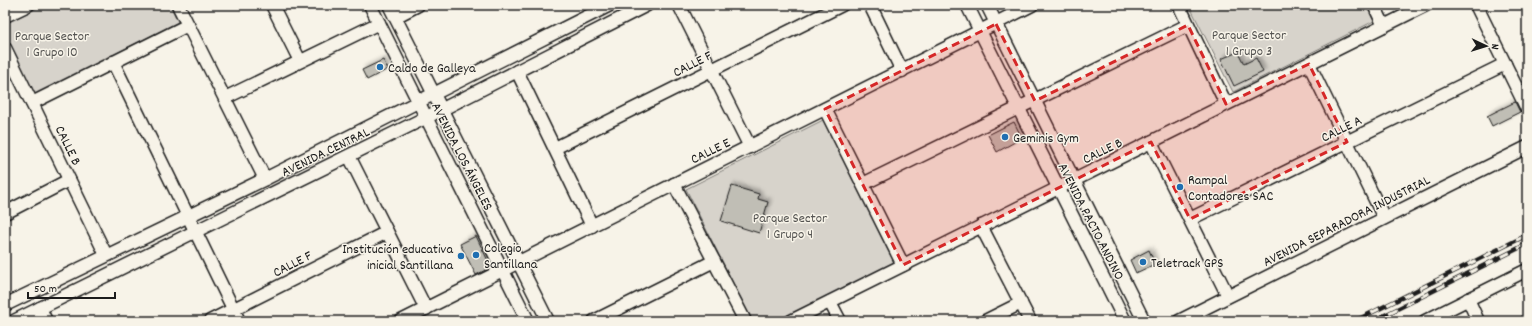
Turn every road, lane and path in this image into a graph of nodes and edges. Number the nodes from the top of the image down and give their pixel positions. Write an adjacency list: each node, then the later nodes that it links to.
1 (28, 5): 20 (street)
2 (178, 5): 24 (street)
3 (272, 5): 29 (street)
4 (370, 5): 22 (street, AVENIDA LOS ÁNGELES)
5 (389, 5): 21 (street, AVENIDA LOS ÁNGELES)
6 (418, 5): 21 (street)
7 (610, 5): 19 (street, AVENIDA CENTRAL)
8 (648, 5): 34 (street, AVENIDA CENTRAL)
9 (679, 5): 33 (street)
10 (842, 5): 33 (street, CALLE F)
11 (870, 5): 35 (street)
12 (967, 5): 27 (street, AVENIDA PACTO ANDINO)
13 (987, 5): 23 (street, AVENIDA PACTO ANDINO)
14 (1032, 5): 23 (street, CALLE E)
15 (1179, 5): 25 (street)
16 (1374, 5): 26 (street)
17 (1426, 5): 26 (street, CALLE B)
18 (1476, 5): 32 (street)
19 (584, 10): 36 (street, AVENIDA CENTRAL)
20 (5, 16)
21 (395, 17): 36 (street, AVENIDA LOS ÁNGELES)
22 (379, 23): 29 (street); 38 (street, AVENIDA LOS ÁNGELES)
23 (996, 24): 27 (street, CALLE E); 41 (street, AVENIDA PACTO ANDINO)
24 (188, 25): 30 (street); 37 (street)
25 (1188, 25): 40 (street); 41 (street)
26 (1384, 26): 31 (street, CALLE B)
27 (980, 31): 35 (street, CALLE E); 41 (street, AVENIDA PACTO ANDINO)
28 (5, 48): 39 (street, CALLE B)
29 (300, 61): 37 (street)
30 (113, 62): 39 (street); 59 (street)
31 (1309, 64): 40 (street, CALLE B); 47 (street)
32 (1505, 64): 44 (street); 47 (street, CALLE A)
33 (711, 70): 48 (street); 50 (street, CALLE F)
34 (517, 71): 42 (street, AVENIDA CENTRAL); 50 (street)
35 (902, 71): 43 (street, CALLE E)
36 (434, 93): 38 (street, AVENIDA CENTRAL); 42 (street, AVENIDA LOS ÁNGELES)
37 (225, 98): 52 (street)
38 (418, 101): 45 (street, AVENIDA LOS ÁNGELES); 52 (street, AVENIDA CENTRAL)
39 (32, 103): 53 (street, CALLE B)
40 (1226, 104): 46 (street, CALLE B)
41 (1027, 105): 54 (street, AVENIDA PACTO ANDINO); 56 (street); 57 (street, AVENIDA PACTO ANDINO)
42 (442, 109): 45 (street, AVENIDA CENTRAL); 68 (street, AVENIDA LOS ÁNGELES)
43 (825, 109): 48 (street, CALLE E); 56 (street)
44 (1527, 109)
45 (427, 117): 51 (street, AVENIDA CENTRAL); 70 (street, AVENIDA LOS ÁNGELES)
46 (1152, 142): 54 (street, CALLE B); 61 (street)
47 (1348, 142): 60 (street); 61 (street, CALLE A)
48 (750, 147): 55 (street, CALLE E)
49 (1527, 147): 60 (street, AVENIDA SEPARADORA INDUSTRIAL)
50 (555, 148): 62 (street)
51 (349, 156): 64 (street, AVENIDA CENTRAL); 65 (street)
52 (265, 179): 59 (street, AVENIDA CENTRAL)
53 (69, 180): 58 (street); 66 (street, CALLE B)
54 (1075, 180): 57 (street, CALLE B); 94 (street, AVENIDA PACTO ANDINO)
55 (674, 184): 62 (street, CALLE E); 67 (street)
56 (862, 184): 69 (street)
57 (1058, 188): 63 (street, CALLE B); 93 (street, AVENIDA PACTO ANDINO)
58 (5, 213)
59 (188, 216): 64 (street); 66 (street, AVENIDA CENTRAL)
60 (1384, 218): 72 (street, AVENIDA SEPARADORA INDUSTRIAL)
61 (1190, 219): 72 (street)
62 (592, 226): 68 (street, CALLE E)
63 (981, 226): 69 (street, CALLE B); 75 (street)
64 (195, 232): 77 (street, AVENIDA CENTRAL); 79 (street)
65 (387, 232): 78 (street); 79 (street, CALLE F)
66 (106, 255): 76 (street, AVENIDA CENTRAL)
67 (714, 261): 87 (street); 88 (street)
68 (518, 263): 70 (street, CALLE E); 86 (street, AVENIDA LOS ÁNGELES)
69 (903, 265): 74 (street, CALLE B)
70 (503, 270): 78 (street, CALLE E); 85 (street, AVENIDA LOS ÁNGELES)
71 (1527, 270): 73 (street)
72 (1228, 296): 95 (street, AVENIDA SEPARADORA INDUSTRIAL)
73 (1468, 299): 96 (street); 97 (street)
74 (830, 302): 89 (street, CALLE B); 90 (street)
75 (1021, 303): 91 (street); 92 (street)
76 (5, 305)
77 (40, 308): 80 (street, AVENIDA CENTRAL); 81 (street)
78 (426, 308): 84 (street, CALLE E)
79 (233, 309): 82 (street, CALLE F); 83 (street)
80 (14, 321)
81 (46, 321)
82 (210, 321)
83 (239, 321)
84 (401, 321)
85 (528, 321)
86 (548, 321)
87 (594, 321)
88 (744, 321)
89 (791, 321)
90 (840, 321)
91 (985, 321)
92 (1030, 321)
93 (1125, 321)
94 (1144, 321)
95 (1178, 321)
96 (1425, 321)
97 (1478, 321)

